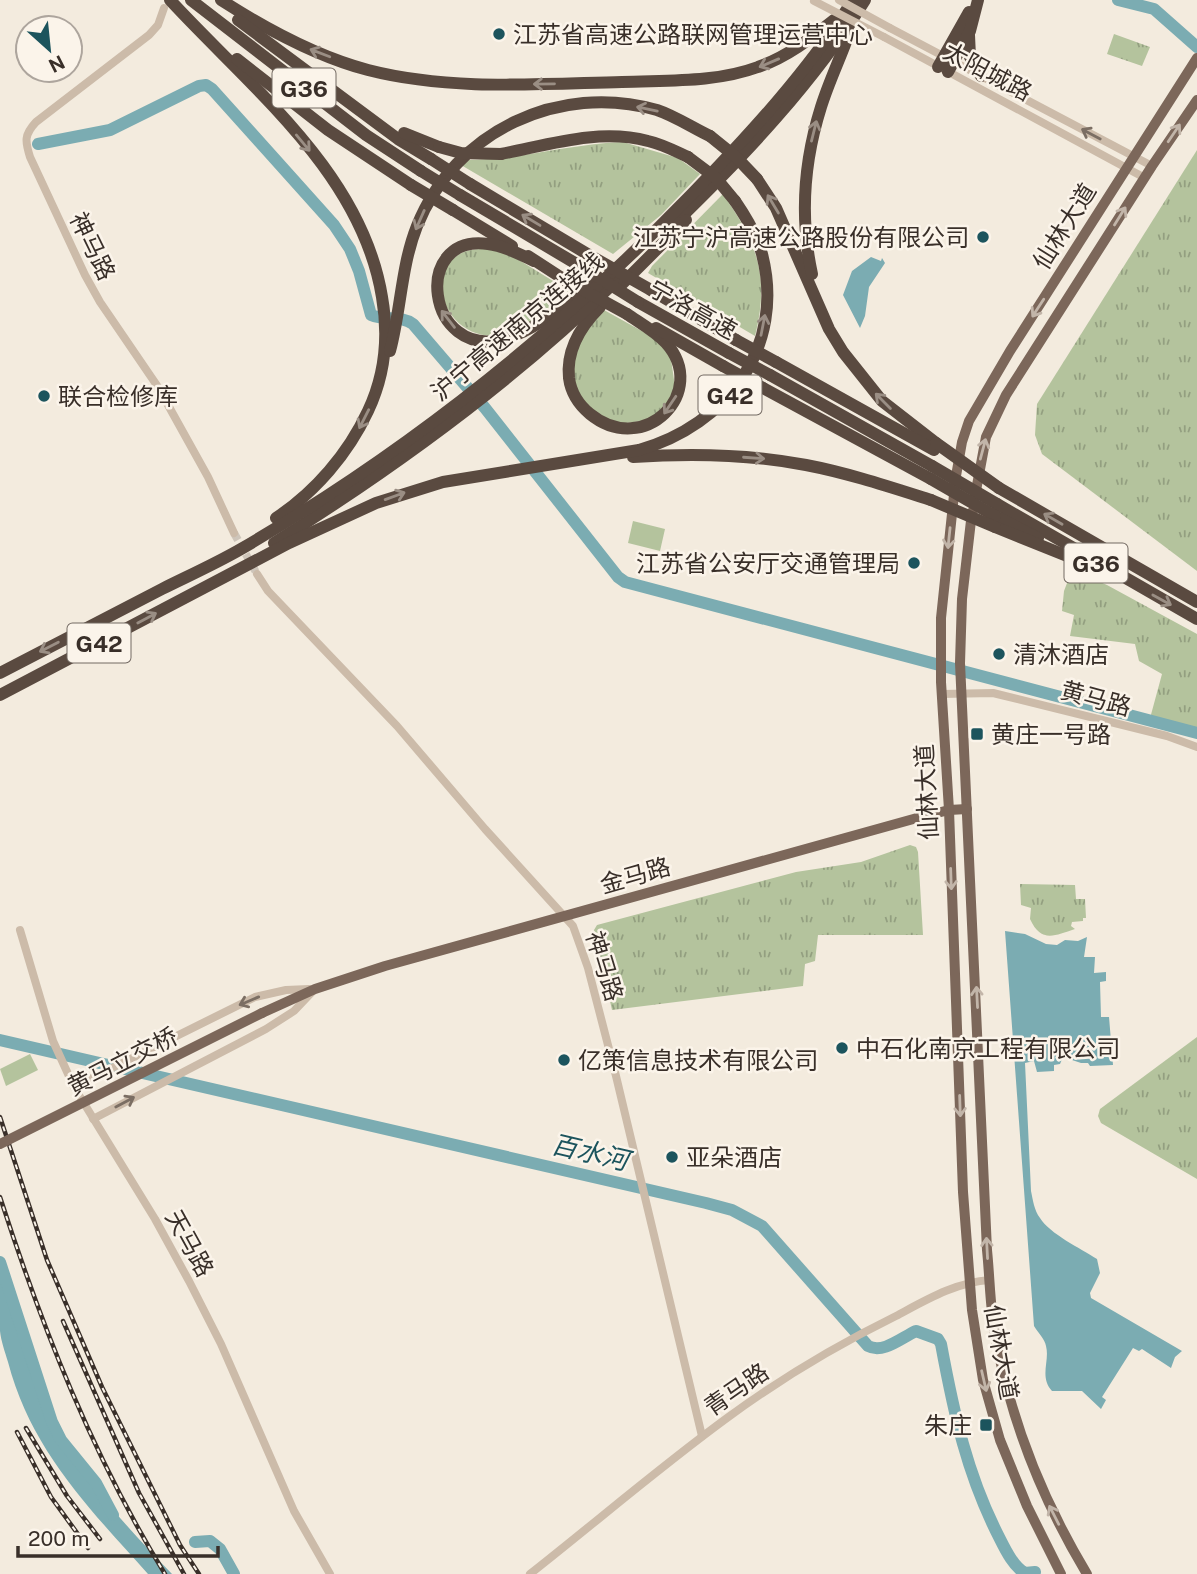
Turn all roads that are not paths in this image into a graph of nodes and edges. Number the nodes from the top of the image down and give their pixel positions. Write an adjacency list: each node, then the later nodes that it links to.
1 (191, 0): 30 (highway, 宁洛高速 / G36, bridge)
2 (214, 0): 14 (highway, G42)
3 (221, 0): 9 (highway, one-way to 3)
4 (865, 0): 9 (highway, 沪宁高速南京连接线 / G42)
5 (971, 0): 12 (highway)
6 (978, 0): 10 (highway)
7 (813, 1): 12 (street, 太阳城路, bridge)
8 (169, 4): 22 (highway, bridge); 25 (highway, G42, one-way to 25); 32 (street, 神马路)
9 (849, 5): 12 (street, 太阳城路, bridge); 20 (highway, 沪宁高速南京连接线 / G42); 21 (highway, 沪宁高速南京连接线 / G42); 23 (highway, one-way to 9)
10 (970, 31): 12 (highway); 13 (highway)
11 (1197, 58): 16 (main road, 仙林大道)
12 (946, 64): 13 (street, 太阳城路); 18 (street, 太阳城路)
13 (981, 76): 16 (street, 太阳城路, one-way to 13)
14 (345, 99): 28 (highway, 宁洛高速 / G36, one-way to 14, bridge); 29 (highway, G42, one-way to 14, bridge)
15 (1197, 100): 17 (main road, 仙林大道, one-way to 15)
16 (1133, 156): 17 (street, 太阳城路); 18 (main road, 仙林大道)
17 (1152, 166): 19 (main road, 仙林大道)
18 (1126, 167): 19 (street, 太阳城路); 41 (main road, 仙林大道, one-way to 41)
19 (1145, 178): 40 (main road, 仙林大道, one-way to 19)
20 (710, 189): 24 (highway, one-way to 20); 26 (highway, 沪宁高速南京连接线 / G42)
21 (665, 222): 22 (highway, one-way to 22); 26 (highway, 沪宁高速南京连接线 / G42)
22 (534, 261): 24 (highway, bridge)
23 (816, 295): 25 (highway, one-way to 25, bridge); 28 (highway, one-way to 23)
24 (627, 314): 30 (highway, bridge)
25 (391, 331): 35 (highway, G42, one-way to 35)
26 (481, 393): 27 (highway, 沪宁高速南京连接线 / G42)
27 (470, 402): 35 (highway, 沪宁高速南京连接线 / G42); 36 (highway, 沪宁高速南京连接线 / G42)
28 (935, 447): 37 (highway, 宁洛高速 / G36, one-way to 28, bridge)
29 (587, 460): 31 (highway, one-way to 31, bridge); 36 (highway, G42, one-way to 29)
30 (932, 472): 31 (highway, 宁洛高速 / G36, bridge)
31 (996, 516): 34 (highway, 宁洛高速 / G36); 34 (highway)
32 (234, 533)
33 (257, 574): 46 (street, 神马路)
34 (1126, 580): 38 (highway, 宁洛高速 / G36, one-way to 38)
35 (175, 582): 39 (highway, G42, one-way to 39)
36 (197, 592): 42 (highway, G42, one-way to 36)
37 (1197, 602)
38 (1197, 619)
39 (0, 673)
40 (962, 689): 41 (street, 黄马路); 43 (street, 黄马路); 44 (main road, 仙林大道)
41 (942, 694): 45 (main road, 仙林大道)
42 (0, 695)
43 (1197, 747)
44 (967, 809): 45 (main road, 金马路); 53 (main road, 仙林大道, one-way to 44)
45 (949, 810): 46 (main road, 金马路); 54 (main road, 仙林大道, one-way to 54)
46 (566, 916): 48 (main road, 金马路); 57 (street, 神马路)
47 (20, 930): 50 (street, 天马路)
48 (315, 989): 49 (main road, 金马路); 50 (street, 金马路, one-way to 50); 51 (street, 金马路, one-way to 48)
49 (262, 1013): 52 (main road, 黄马立交桥, bridge)
50 (74, 1087): 51 (street, 天马路)
51 (93, 1119): 58 (street, 天马路)
52 (0, 1144)
53 (990, 1279): 54 (street, 青马路); 55 (main road, 仙林大道)
54 (969, 1281): 56 (main road, 仙林大道); 57 (street, 青马路)
55 (996, 1343): 56 (main road); 61 (main road, 仙林大道, one-way to 55)
56 (977, 1345): 60 (main road, 仙林大道, one-way to 60)
57 (702, 1436): 59 (street, 青马路)
58 (330, 1574)
59 (530, 1574)
60 (1061, 1574)
61 (1087, 1574)

